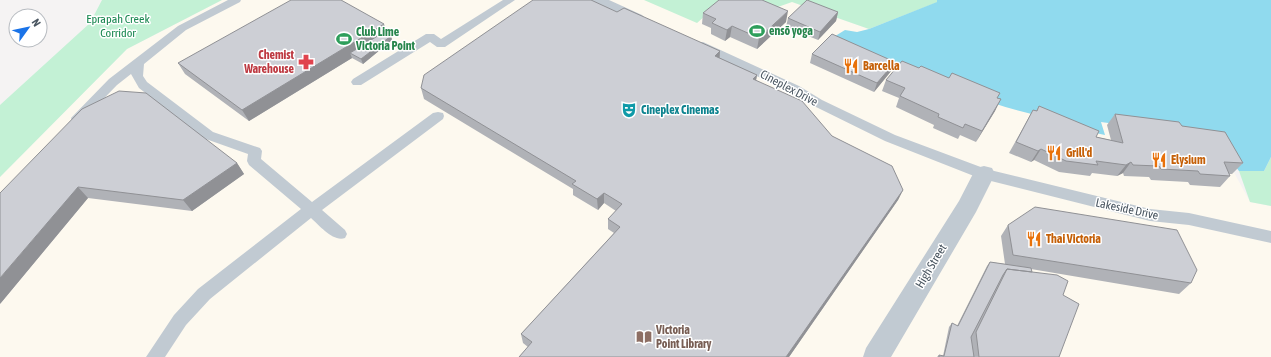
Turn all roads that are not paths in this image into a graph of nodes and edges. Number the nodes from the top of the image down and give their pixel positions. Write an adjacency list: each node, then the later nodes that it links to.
1 (236, 0): 6 (lane)
2 (510, 0): 7 (lane)
3 (591, 2): 4 (lane)
4 (646, 20)
5 (694, 42): 10 (lane, Cineplex Drive)
6 (138, 63): 9 (lane); 11 (lane)
7 (357, 82)
8 (438, 116): 11 (lane)
9 (70, 126)
10 (984, 174): 13 (lane, Lakeside Drive); 15 (street, High Street)
11 (311, 210): 12 (lane); 14 (lane)
12 (340, 234)
13 (1271, 237)
14 (155, 357)
15 (876, 357)

